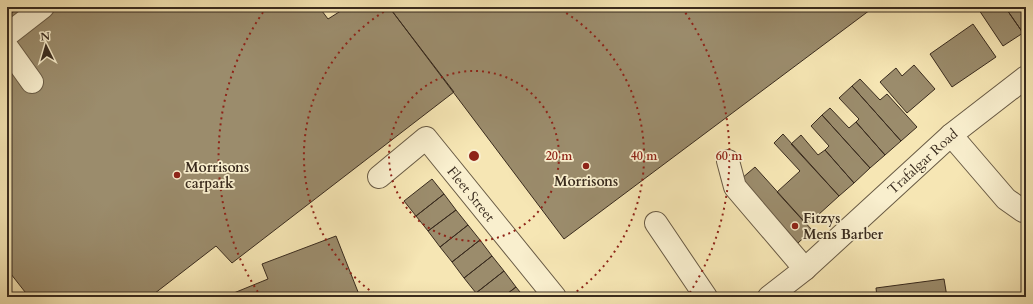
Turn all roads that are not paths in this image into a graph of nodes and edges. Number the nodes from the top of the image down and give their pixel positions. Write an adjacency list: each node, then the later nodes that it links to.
1 (43, 7): 2 (street)
2 (7, 35)
3 (7, 47): 5 (street)
4 (1026, 77): 6 (street, Trafalgar Road)
5 (32, 82)
6 (951, 135): 9 (street); 11 (street, Trafalgar Road)
7 (728, 161): 11 (street)
8 (379, 177): 12 (street, Fleet Street)
9 (1026, 211)
10 (656, 223): 13 (street)
11 (805, 269): 14 (street, Trafalgar Road)
12 (555, 297)
13 (706, 297)
14 (769, 297)

